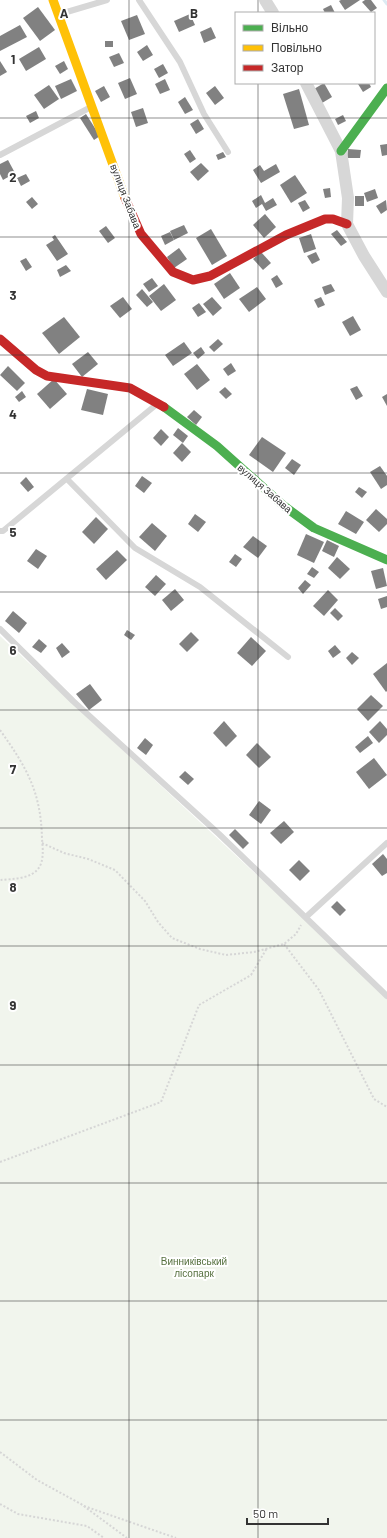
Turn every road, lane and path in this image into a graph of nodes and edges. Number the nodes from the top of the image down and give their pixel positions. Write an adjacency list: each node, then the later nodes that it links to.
1 (53, 0): 6 (street, вулиця Забава)
2 (107, 0): 6 (lane)
3 (139, 0): 11 (lane)
4 (265, 0): 5 (street)
5 (272, 12)
6 (60, 14): 9 (street, вулиця Забава)
7 (307, 84): 10 (street)
8 (387, 88): 10 (street)
9 (92, 106): 12 (lane); 13 (street, вулиця Забава)
10 (341, 151): 13 (street)
11 (228, 152)
12 (0, 155)
13 (347, 224): 14 (street)
14 (387, 292)
15 (0, 339): 16 (street, вулиця Забава)
16 (158, 403): 17 (lane); 19 (street, вулиця Забава)
17 (67, 479): 18 (lane); 21 (lane)
18 (0, 532)
19 (387, 560)
20 (0, 629): 26 (lane)
21 (288, 657)
22 (0, 730): 23 (path)
23 (42, 843): 25 (path); 28 (path)
24 (387, 843): 26 (lane)
25 (0, 880)
26 (306, 917): 27 (path); 29 (lane)
27 (284, 944): 28 (path); 30 (path)
28 (267, 948): 31 (path)
29 (387, 996)
30 (387, 1107)
31 (0, 1162)
32 (0, 1452): 34 (path)
33 (0, 1504): 35 (path)
34 (81, 1504): 37 (path); 38 (path)
35 (100, 1537): 36 (path)
36 (104, 1538)
37 (127, 1538)
38 (176, 1538)

